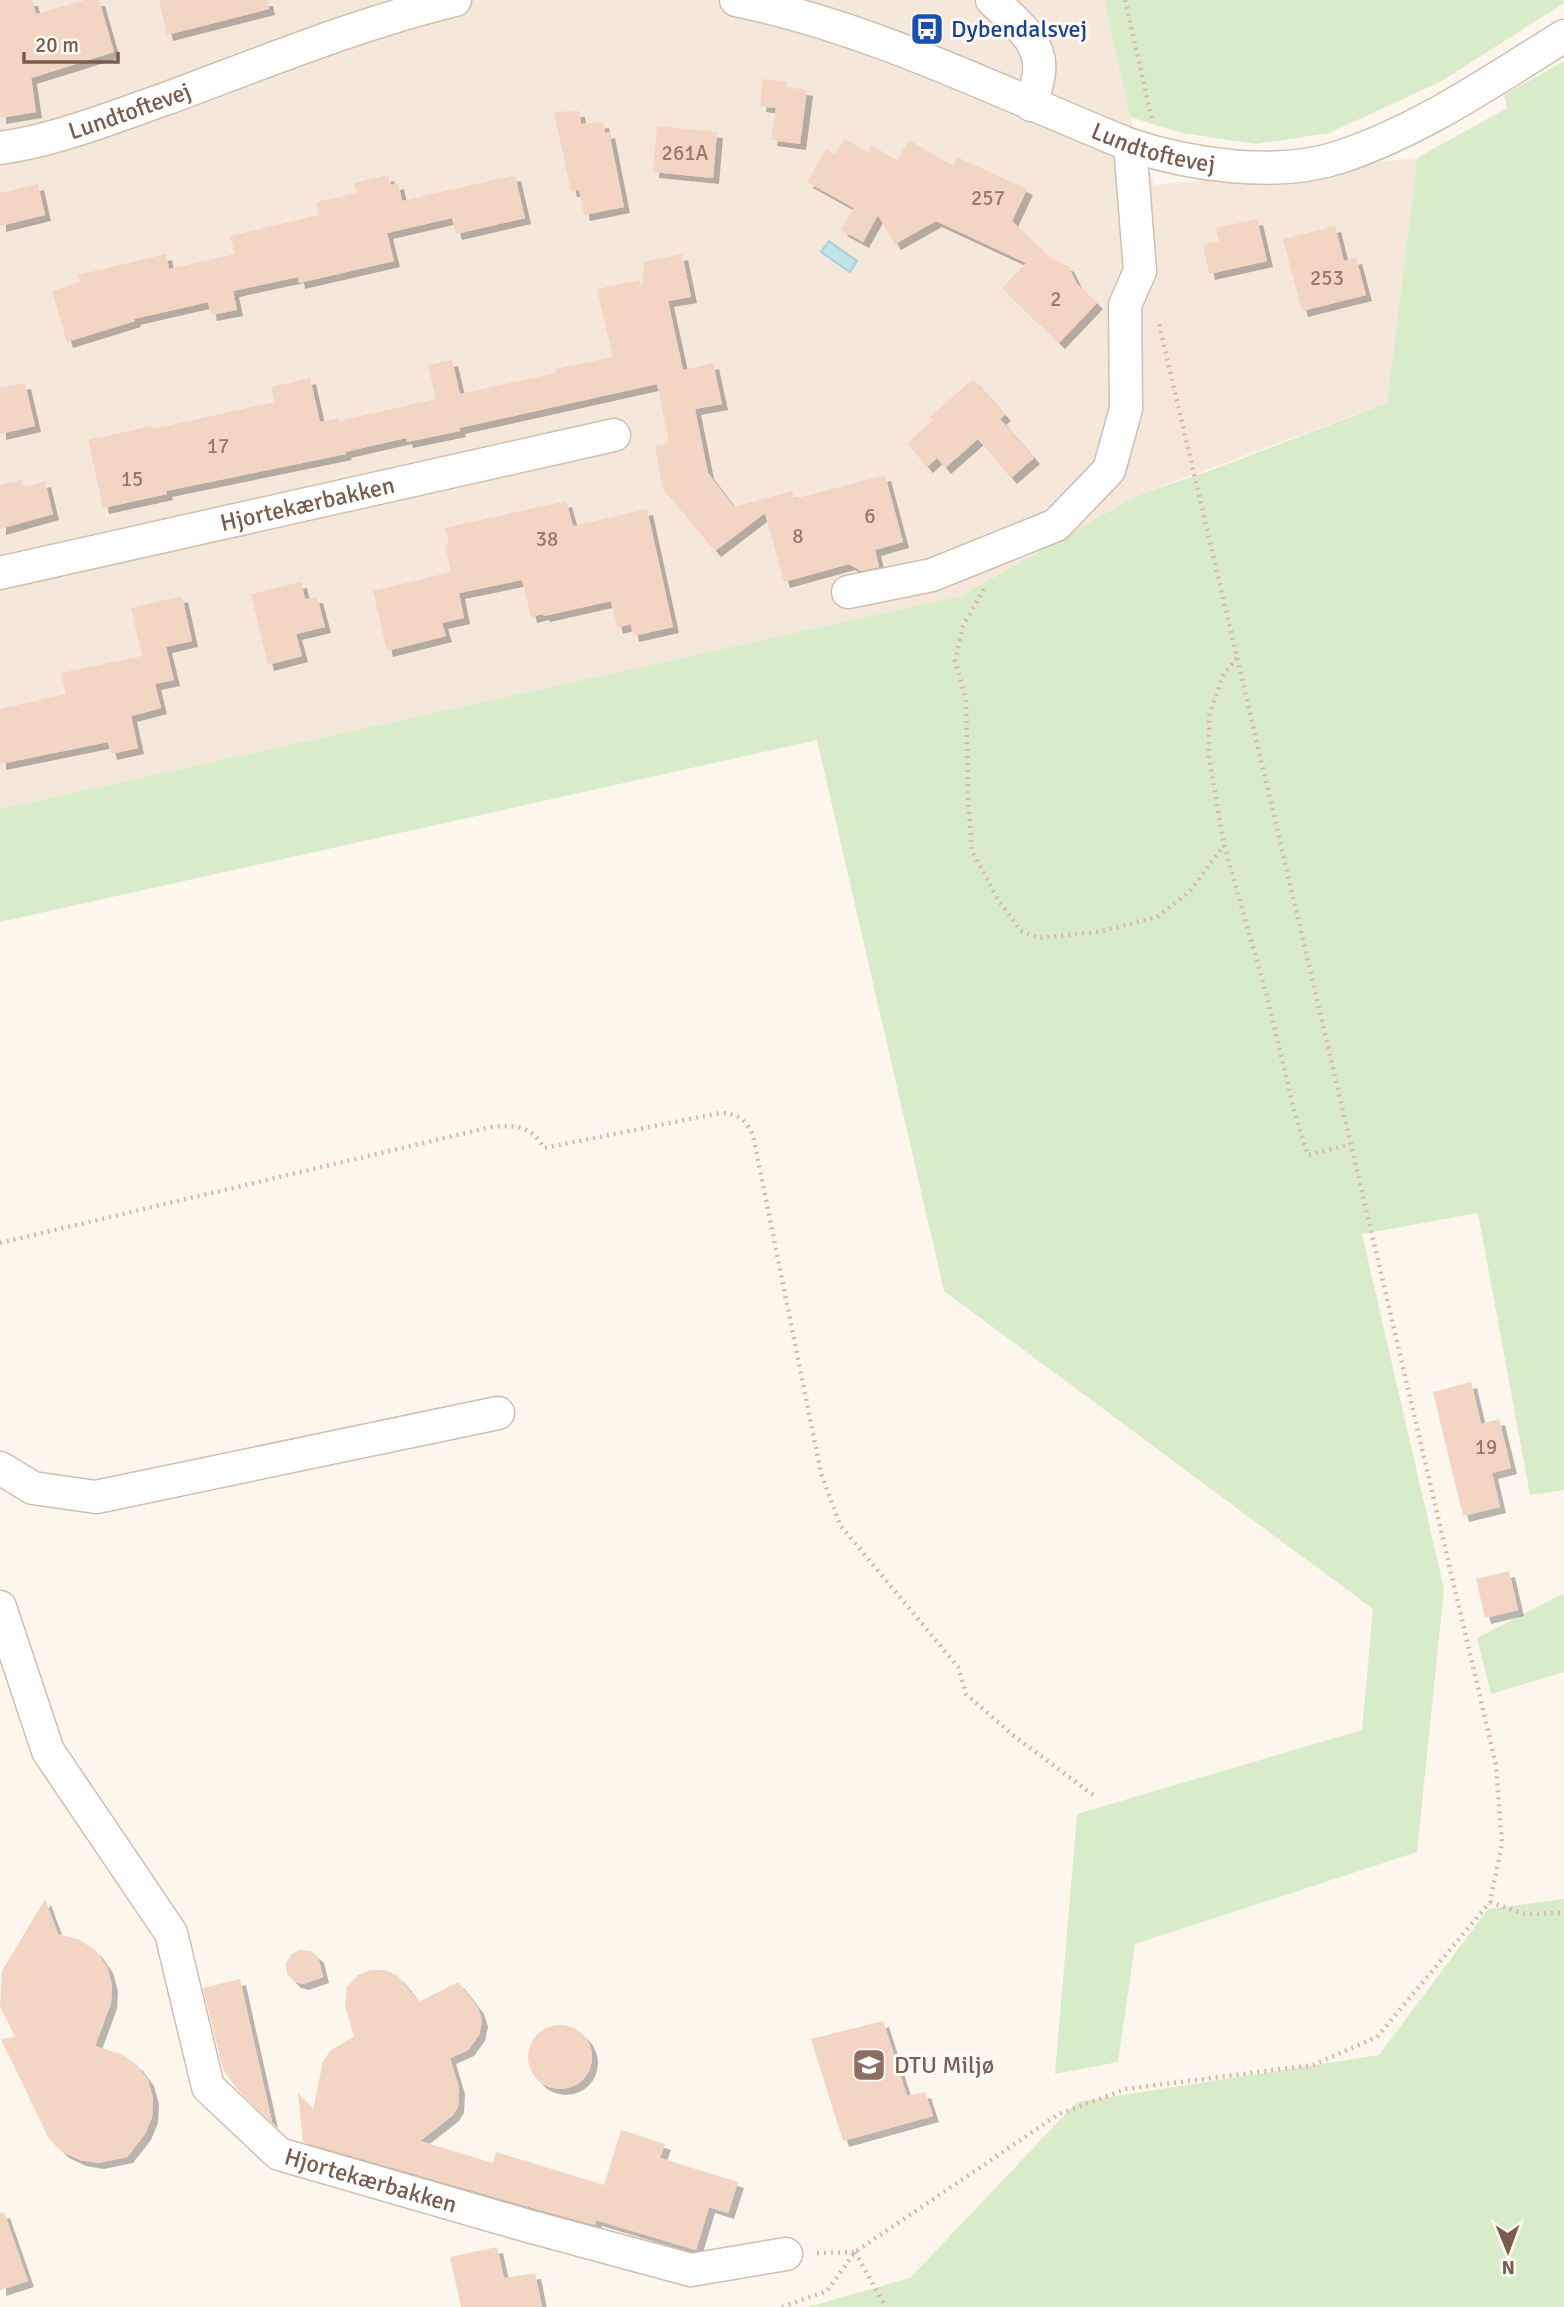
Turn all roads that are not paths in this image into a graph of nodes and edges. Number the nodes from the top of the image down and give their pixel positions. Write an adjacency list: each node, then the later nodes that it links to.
1 (455, 0): 6 (street, Lundtoftevej)
2 (736, 0): 5 (street, Lundtoftevej)
3 (992, 0): 5 (street)
4 (1564, 37): 7 (street, Lundtoftevej)
5 (1031, 105): 7 (street, Lundtoftevej)
6 (0, 148)
7 (1145, 149): 10 (street)
8 (614, 435): 9 (street, Hjortekærbakken)
9 (0, 573)
10 (848, 592)
11 (498, 1413): 12 (street)
12 (0, 1468)
13 (0, 1606): 14 (street, Hjortekærbakken)
14 (786, 2254)

